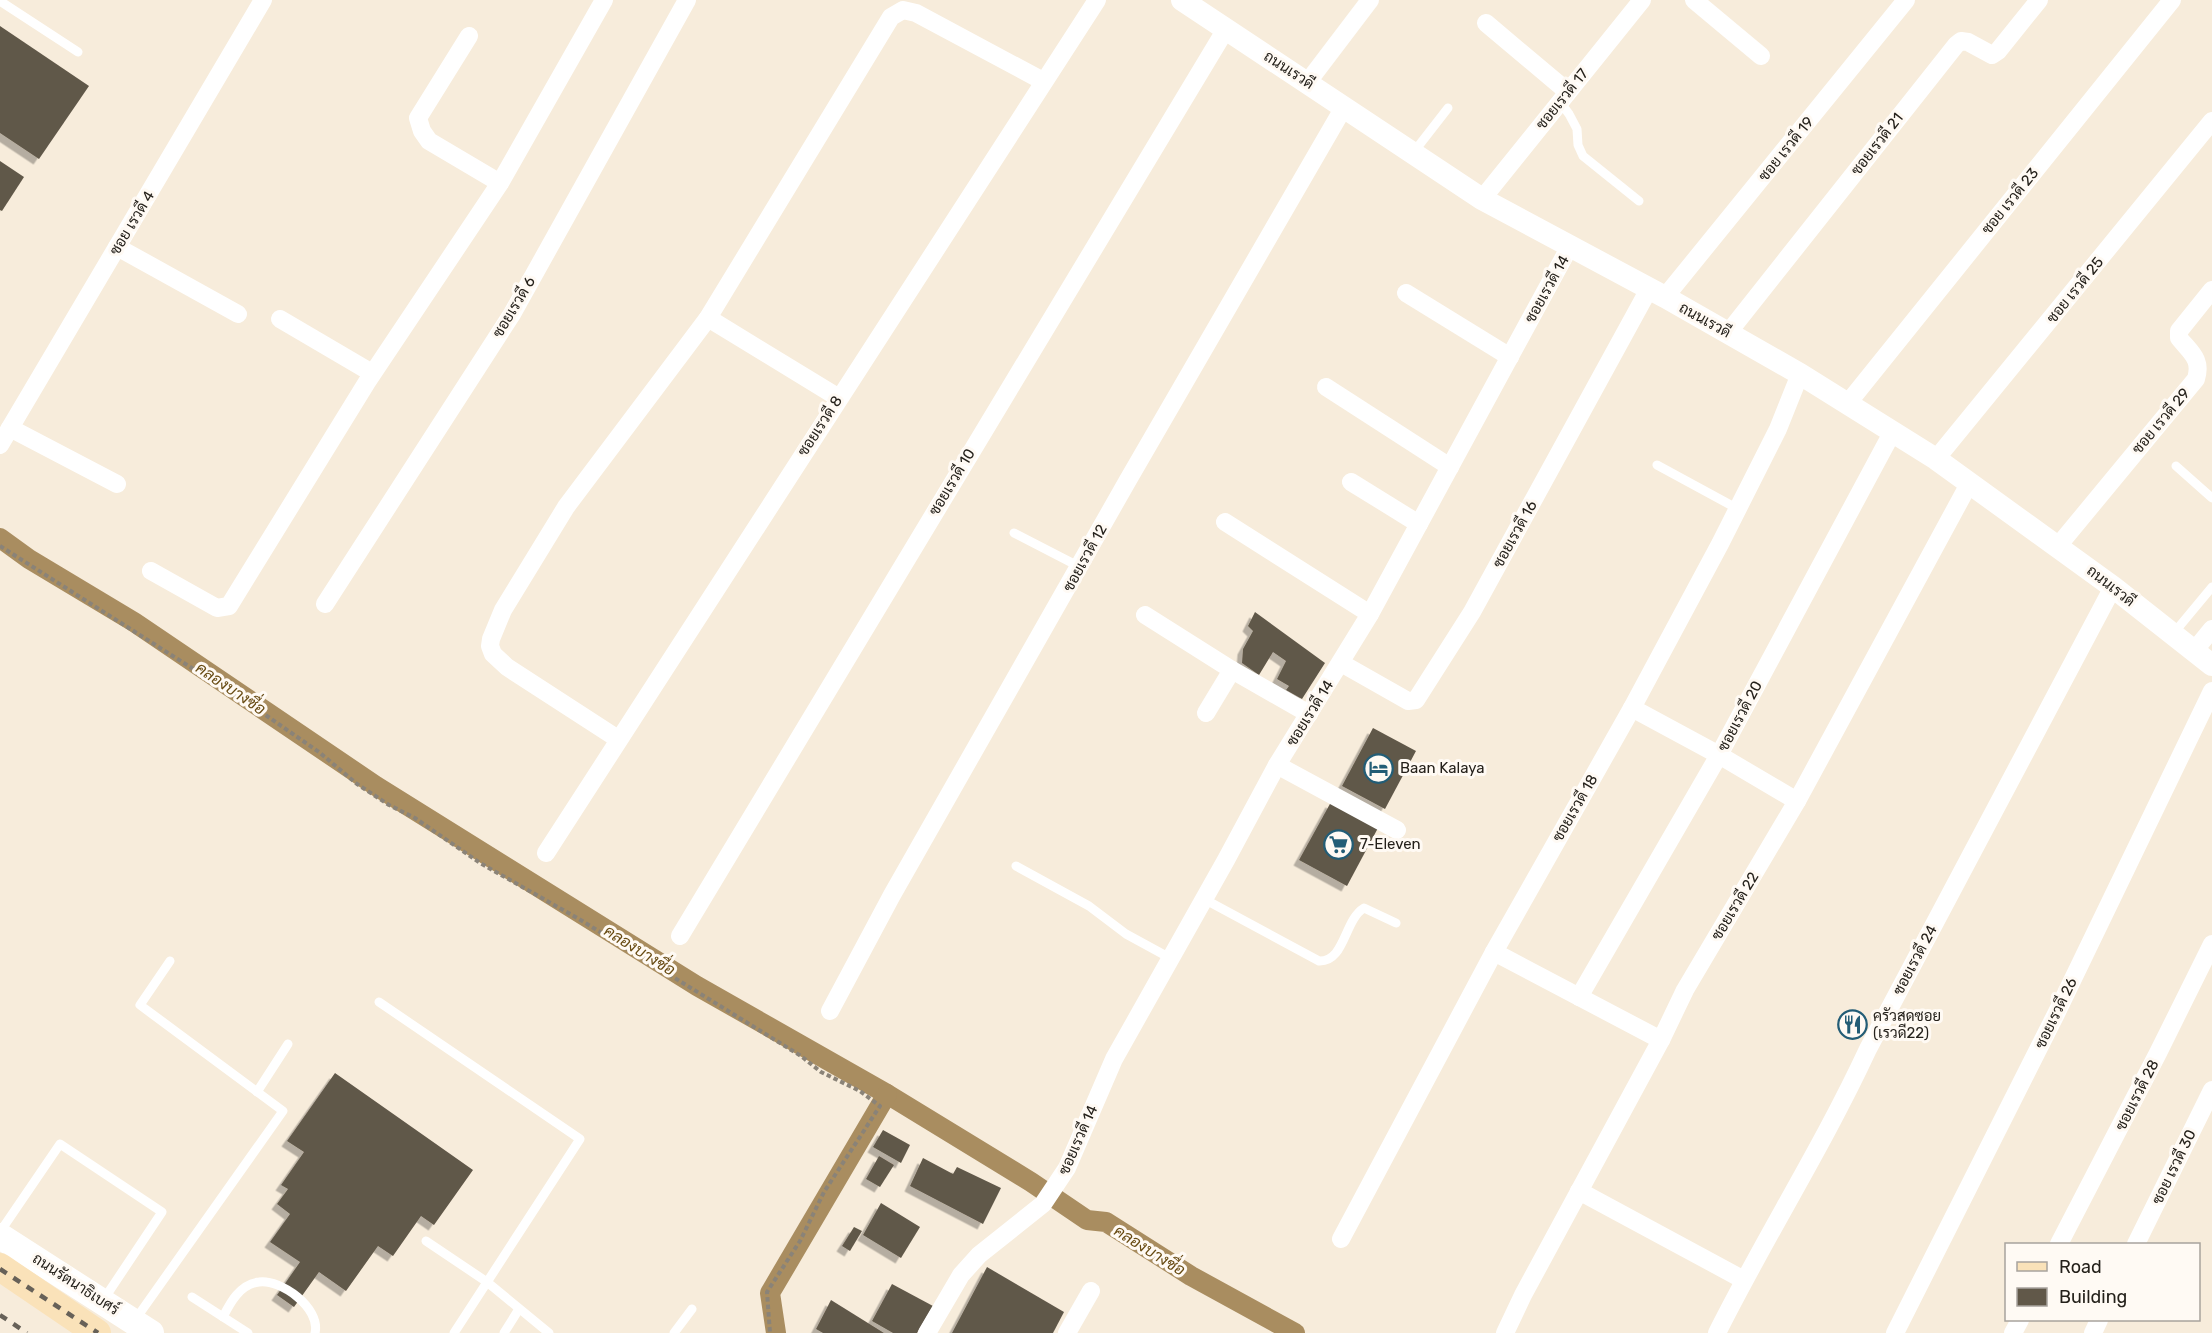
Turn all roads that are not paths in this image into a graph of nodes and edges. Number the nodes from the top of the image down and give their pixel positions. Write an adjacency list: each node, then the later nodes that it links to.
1 (263, 0): 29 (street, ซอย เรวดี 4)
2 (687, 0): 63 (street, ซอยเรวดี 6)
3 (1097, 0): 18 (street, ซอยเรวดี 8)
4 (1370, 0): 19 (street)
5 (1642, 0): 20 (street, ซอยเรวดี 17)
6 (1694, 0): 17 (street)
7 (1906, 0): 32 (street, ซอย เรวดี 19)
8 (2039, 0): 36 (street, ซอยเรวดี 21)
9 (2172, 0): 42 (street, ซอย เรวดี 23)
10 (0, 1): 16 (lane)
11 (598, 2): 25 (street)
12 (1194, 3): 14 (street, ถนนเรวดี)
13 (1486, 23): 20 (street)
14 (1226, 29): 19 (street, ถนนเรวดี); 85 (street, ซอยเรวดี 10)
15 (469, 36): 25 (street)
16 (78, 52)
17 (1761, 56)
18 (1043, 81): 34 (street); 41 (street, ซอยเรวดี 8)
19 (1307, 83): 21 (street, ถนนเรวดี)
20 (1564, 97): 26 (street, ซอยเรวดี 17); 27 (lane)
21 (1344, 107): 24 (street, ถนนเรวดี); 59 (street, ซอยเรวดี 12)
22 (1448, 108): 24 (lane)
23 (2212, 121): 46 (street, ซอย เรวดี 25)
24 (1413, 153): 26 (street, ถนนเรวดี)
25 (500, 183): 38 (street)
26 (1482, 199): 28 (street, ถนนเรวดี)
27 (1639, 201)
28 (1570, 246): 32 (street, ถนนเรวดี); 37 (street, ซอยเรวดี 14)
29 (117, 247): 33 (street); 43 (street, ซอย เรวดี 4)
30 (2212, 290): 58 (street, ซอย เรวดี 29)
31 (1406, 293): 37 (street)
32 (1657, 293): 36 (street, ถนนเรวดี); 69 (street, ซอยเรวดี 16)
33 (238, 314)
34 (708, 318): 41 (street); 76 (street)
35 (280, 319): 38 (street)
36 (1728, 333): 39 (street, ถนนเรวดี)
37 (1510, 357): 49 (street, ซอยเรวดี 14)
38 (372, 373): 60 (street)
39 (1800, 374): 42 (street, ถนนเรวดี); 54 (street, ซอยเรวดี 18)
40 (1326, 387): 49 (street)
41 (838, 398): 76 (street, ซอยเรวดี 8)
42 (1848, 403): 44 (street, ถนนเรวดี)
43 (10, 428): 45 (street, ซอย เรวดี 4); 52 (street)
44 (1893, 431): 46 (street, ถนนเรวดี); 77 (street, ซอยเรวดี 20)
45 (0, 445)
46 (1936, 459): 51 (street, ถนนเรวดี)
47 (1657, 465): 54 (lane)
48 (2176, 466): 53 (lane)
49 (1450, 467): 56 (street, ซอยเรวดี 14)
50 (1351, 482): 56 (street)
51 (1970, 482): 58 (street, ถนนเรวดี); 79 (street, ซอยเรวดี 22)
52 (117, 484)
53 (2212, 498)
54 (1738, 509): 73 (street, ซอยเรวดี 18)
55 (1225, 522): 64 (street)
56 (1419, 524): 64 (street, ซอยเรวดี 14)
57 (1014, 533): 59 (lane)
58 (2058, 546): 62 (street, ถนนเรวดี)
59 (1080, 567): 92 (street, ซอยเรวดี 12)
60 (151, 571)
61 (2212, 586): 67 (lane)
62 (2113, 587): 67 (street, ถนนเรวดี); 104 (street, ซอยเรวดี 24)
63 (325, 604)
64 (1370, 614): 69 (street, ซอยเรวดี 14)
65 (1145, 615): 71 (street)
66 (2212, 629): 68 (street)
67 (2173, 634): 68 (street, ถนนเรวดี)
68 (2194, 651): 70 (street, ถนนเรวดี)
69 (1341, 663): 75 (street, ซอยเรวดี 14)
70 (2212, 665)
71 (1232, 670): 74 (street); 75 (street)
72 (2212, 691): 124 (street, ซอยเรวดี 26)
73 (1632, 708): 77 (street); 87 (street, ซอยเรวดี 18)
74 (1206, 713)
75 (1309, 714): 78 (street, ซอยเรวดี 14)
76 (618, 739): 81 (street, ซอยเรวดี 8)
77 (1719, 755): 79 (street); 90 (street, ซอยเรวดี 20)
78 (1277, 765): 80 (street); 83 (street, ซอยเรวดี 14)
79 (1797, 801): 93 (street, ซอยเรวดี 22)
80 (1397, 830)
81 (546, 853)
82 (1016, 866): 88 (lane)
83 (1204, 899): 84 (lane); 88 (street, ซอยเรวดี 14)
84 (1396, 923)
85 (680, 936)
86 (2212, 944): 101 (street, ซอยเรวดี 28)
87 (1494, 952): 90 (street); 99 (street, ซอยเรวดี 18)
88 (1170, 958): 120 (street, ซอยเรวดี 14)
89 (170, 962): 96 (lane)
90 (1580, 997): 93 (street)
91 (379, 1002): 105 (lane)
92 (830, 1011)
93 (1661, 1040): 97 (street, ซอยเรวดี 22)
94 (288, 1044): 96 (lane)
95 (2212, 1090): 102 (street, ซอย เรวดี 30)
96 (257, 1092): 112 (lane)
97 (1579, 1191): 104 (street); 122 (street, ซอยเรวดี 22)
98 (0, 1234): 108 (main road, ถนนรัตนาธิเบศร์); 108 (lane)
99 (1341, 1239)
100 (426, 1241): 105 (lane)
101 (2060, 1243)
102 (2137, 1243)
103 (0, 1267): 113 (main road, ถนนรัตนาธิเบศร์)
104 (1744, 1280): 123 (street, ซอยเรวดี 24)
105 (487, 1282): 109 (lane); 116 (lane)
106 (1090, 1292): 121 (street)
107 (192, 1298): 111 (lane)
108 (102, 1301): 112 (main road, ถนนรัตนาธิเบศร์)
109 (519, 1309): 117 (lane); 118 (lane)
110 (692, 1309): 119 (lane)
111 (223, 1317): 114 (lane); 115 (lane)
112 (142, 1327)
113 (98, 1333)
114 (248, 1333)
115 (315, 1333)
116 (454, 1333)
117 (504, 1333)
118 (549, 1333)
119 (674, 1333)
120 (927, 1333)
121 (1066, 1333)
122 (1504, 1333)
123 (1717, 1333)
124 (1895, 1333)

